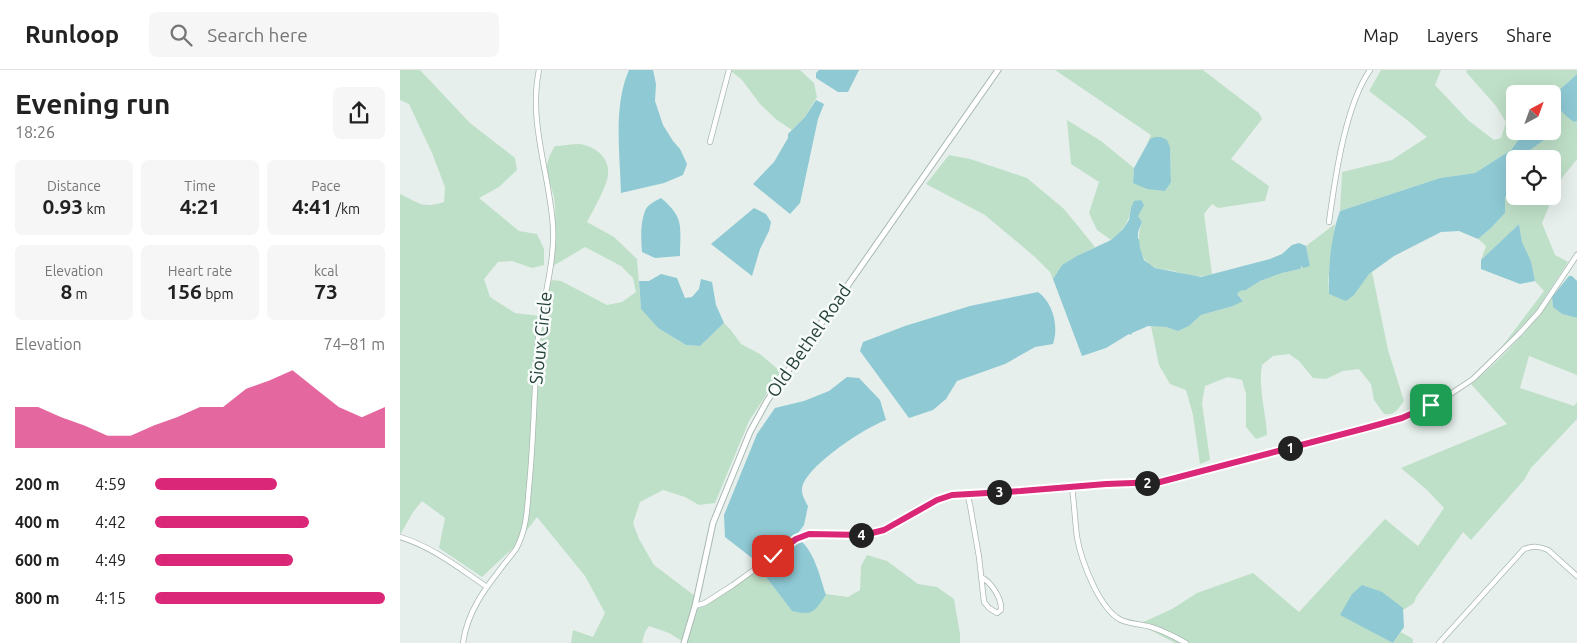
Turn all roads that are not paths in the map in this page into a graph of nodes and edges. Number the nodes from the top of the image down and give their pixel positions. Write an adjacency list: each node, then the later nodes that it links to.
1 (538, 70): 13 (street, Sioux Circle)
2 (729, 70): 5 (street)
3 (998, 70): 14 (street, Old Bethel Road)
4 (1370, 70): 6 (street)
5 (710, 142)
6 (1329, 222)
7 (1577, 255): 8 (street)
8 (1072, 487): 9 (street); 17 (street)
9 (966, 493): 11 (street); 14 (street)
10 (400, 537): 13 (street)
11 (981, 576): 11 (street)
12 (1577, 576): 18 (street)
13 (487, 587): 15 (street, Sioux Circle)
14 (695, 606): 16 (street, Old Bethel Road)
15 (463, 643)
16 (684, 643)
17 (1186, 643)
18 (1439, 643)

